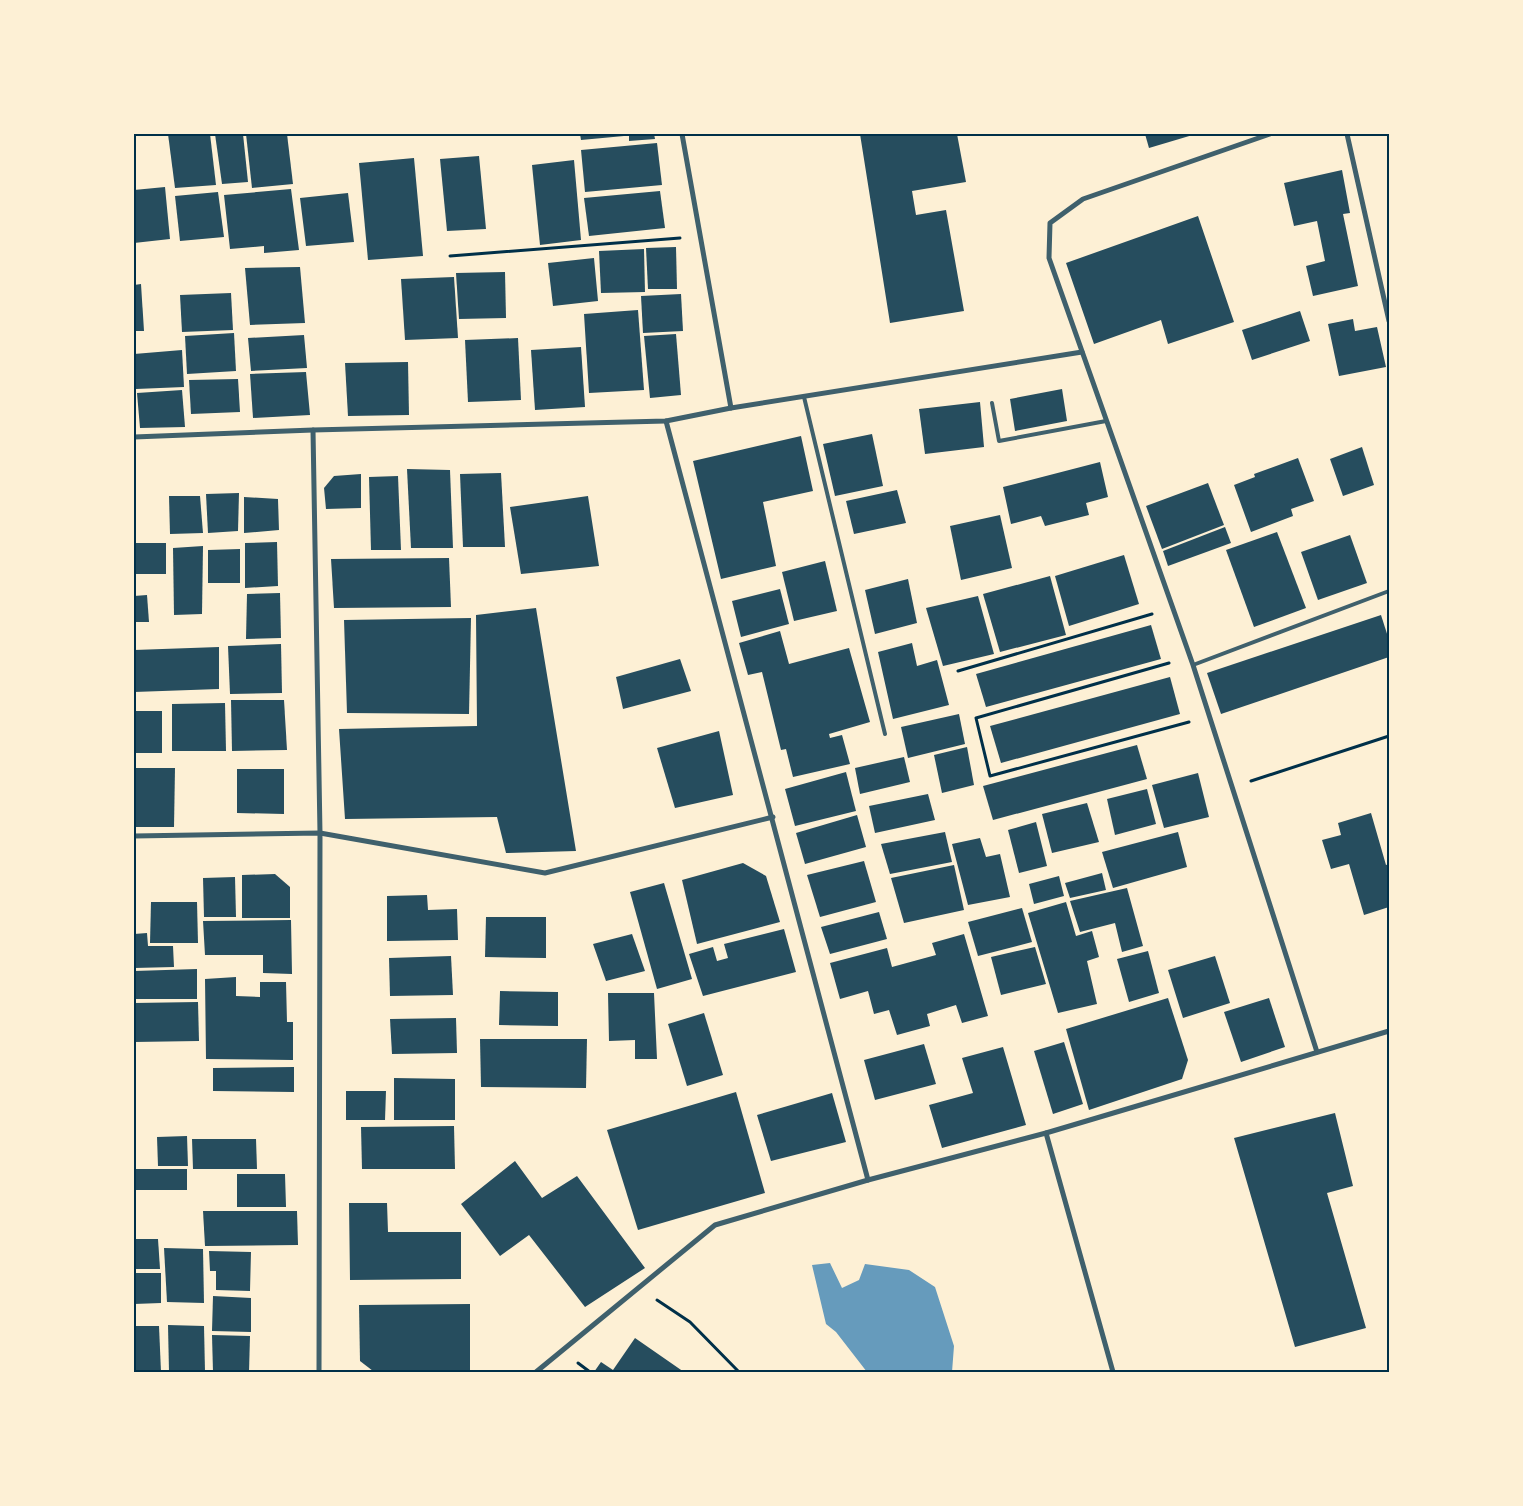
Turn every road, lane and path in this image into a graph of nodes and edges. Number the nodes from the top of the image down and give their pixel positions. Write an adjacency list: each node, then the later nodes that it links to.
1 (682, 134): 4 (street)
2 (1270, 134): 7 (street)
3 (1347, 134): 6 (street)
4 (701, 236): 5 (path); 10 (street)
5 (450, 256)
6 (1389, 321)
7 (1082, 352): 8 (street); 12 (street)
8 (804, 397): 10 (street); 21 (lane)
9 (992, 403): 12 (lane)
10 (731, 408): 11 (street)
11 (666, 421): 13 (street); 24 (street)
12 (1106, 421): 16 (street)
13 (313, 430): 14 (street); 25 (street)
14 (134, 437)
15 (1389, 591): 18 (lane)
16 (1172, 608): 17 (street); 19 (path)
17 (1189, 658): 18 (street); 20 (path)
18 (1193, 665): 20 (street)
19 (958, 671)
20 (1209, 716): 23 (street)
21 (884, 734)
22 (1389, 736): 23 (path)
23 (1232, 788): 28 (street)
24 (773, 817): 25 (street); 30 (street)
25 (320, 833): 26 (street); 32 (street)
26 (134, 836)
27 (1389, 1030): 28 (street)
28 (1317, 1052): 29 (street)
29 (1046, 1133): 30 (street); 35 (street)
30 (868, 1180): 31 (street)
31 (639, 1287): 33 (street); 34 (path)
32 (319, 1372)
33 (536, 1372)
34 (738, 1372)
35 (1113, 1372)

